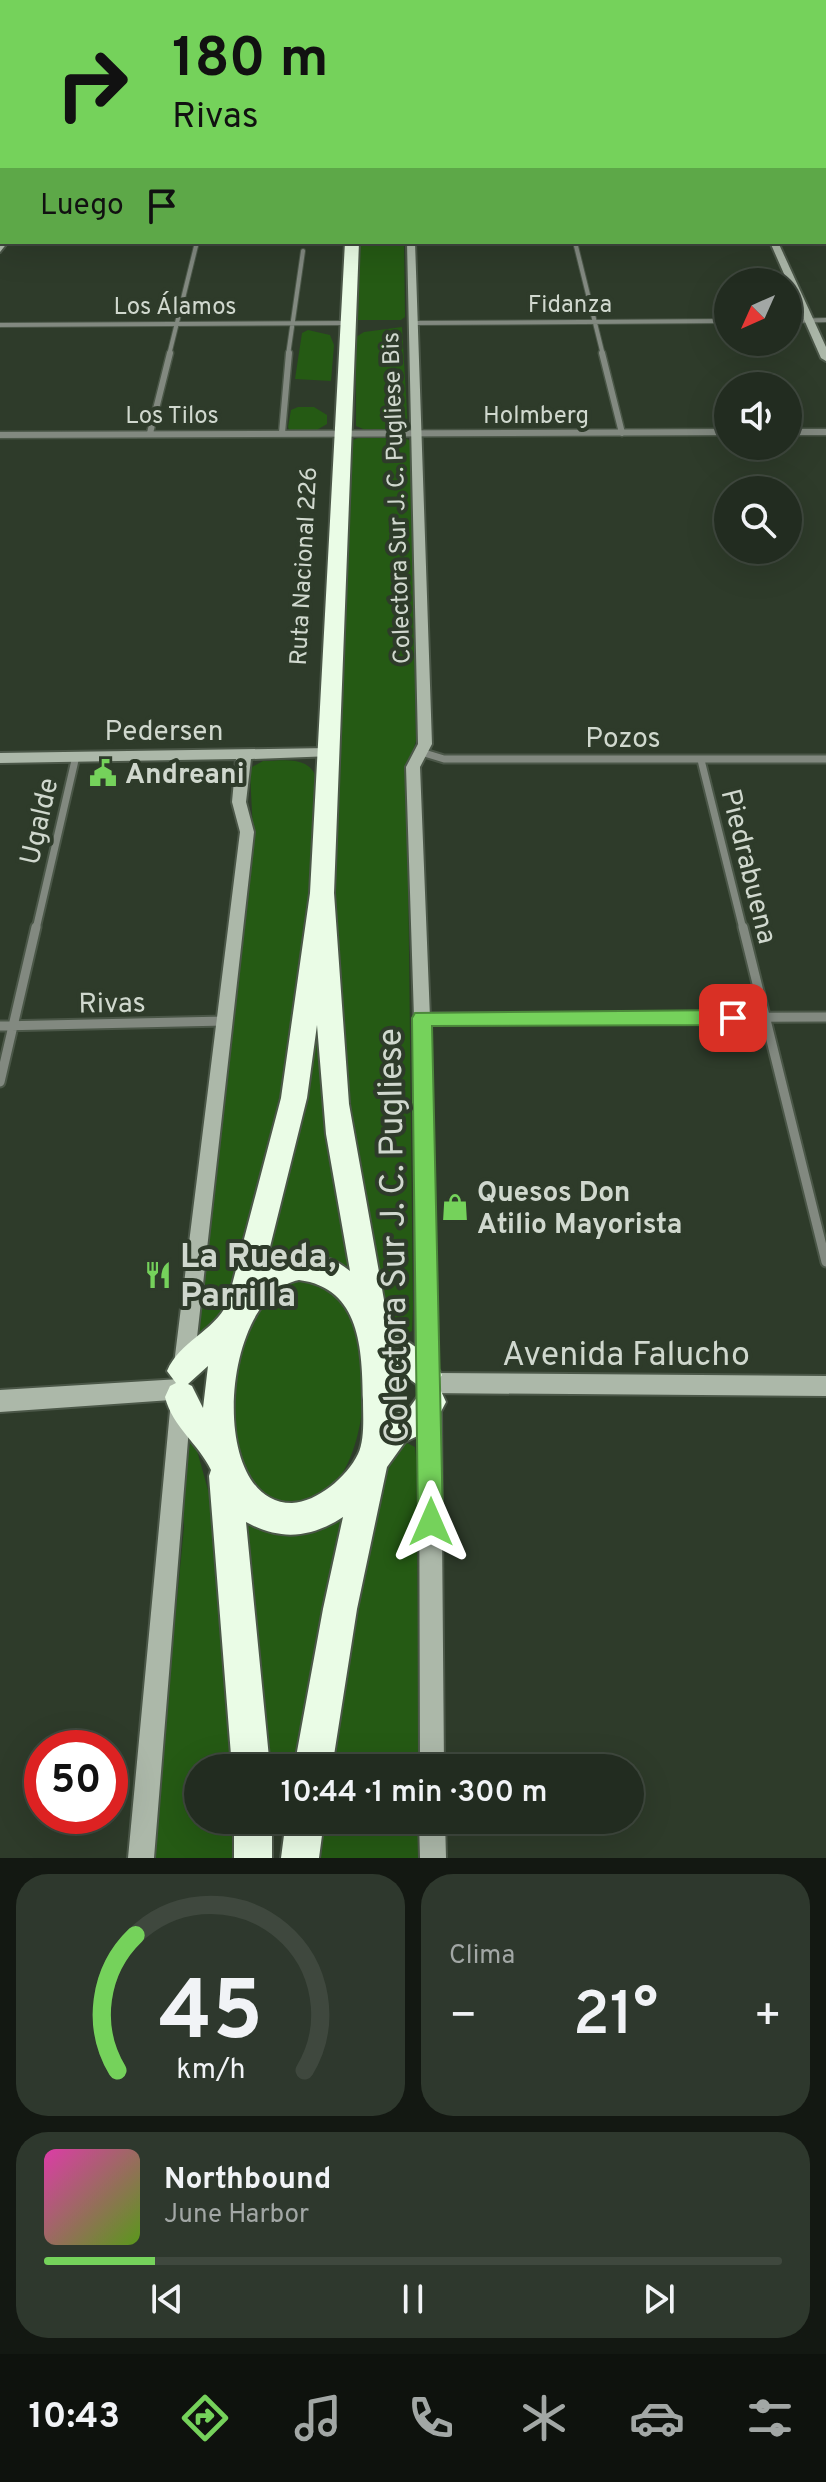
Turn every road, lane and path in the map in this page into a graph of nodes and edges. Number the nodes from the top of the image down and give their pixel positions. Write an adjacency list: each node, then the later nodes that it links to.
1 (196, 244): 15 (street)
2 (352, 244): 13 (highway, Ruta Nacional 226)
3 (411, 244): 14 (main road, Colectora Sur J. C. Pugliese Bis)
4 (576, 244): 11 (street)
5 (775, 244): 10 (main road)
6 (303, 251): 12 (street)
7 (826, 320): 10 (street)
8 (714, 321): 11 (street, Fidanza)
9 (802, 321): 10 (street)
10 (810, 321): 17 (main road)
11 (596, 322): 14 (street, Fidanza); 24 (street)
12 (291, 323): 13 (street, Los Álamos); 15 (street, Los Álamos); 22 (street)
13 (350, 323): 25 (highway, Ruta Nacional 226)
14 (413, 323): 23 (main road, Colectora Sur J. C. Pugliese Bis)
15 (175, 324): 16 (street, Los Álamos); 21 (street)
16 (0, 325)
17 (826, 358)
18 (714, 432): 24 (street, Holmberg)
19 (802, 432): 20 (street)
20 (826, 432)
21 (150, 433): 22 (street, Los Tilos); 26 (street, Los Tilos)
22 (282, 433): 25 (street, Los Tilos)
23 (417, 433): 24 (street, Holmberg); 25 (street, Holmberg); 27 (main road, Colectora Sur J. C. Pugliese Bis)
24 (622, 433)
25 (343, 434): 28 (highway, Ruta Nacional 226)
26 (0, 435)
27 (421, 752): 33 (street, Pozos); 36 (main road, Colectora Sur J. C. Pugliese)
28 (328, 753): 29 (main road, Pedersen); 34 (highway, Ruta Nacional 226)
29 (244, 755): 30 (main road, Pedersen); 38 (main road)
30 (76, 756): 31 (main road, Pedersen); 40 (street, Ugalde)
31 (0, 758)
32 (826, 759): 33 (street, Pozos)
33 (701, 760): 37 (street, Piedrabuena)
34 (322, 893): 43 (highway, Ruta Nacional 226); 44 (highway, Ruta Nacional 226)
35 (826, 1017): 37 (street)
36 (422, 1018): 37 (street); 47 (main road, Colectora Sur J. C. Pugliese)
37 (764, 1018): 42 (street, Piedrabuena)
38 (225, 1021): 40 (street, Rivas); 45 (main road)
39 (0, 1026): 40 (street, Rivas)
40 (14, 1026): 41 (street, Ugalde)
41 (0, 1082)
42 (826, 1262)
43 (238, 1315): 44 (highway, Ruta Nacional 226); 45 (highway); 50 (highway, Ruta Nacional 226)
44 (372, 1330): 47 (highway); 49 (highway, Ruta Nacional 226)
45 (181, 1386): 48 (main road); 50 (highway); 57 (main road)
46 (826, 1386): 47 (main road, Avenida Falucho)
47 (427, 1387): 49 (highway); 53 (main road, Colectora Sur J. C. Pugliese)
48 (0, 1401)
49 (374, 1459): 50 (highway, Ruta Nacional 226); 52 (highway, Ruta Nacional 226)
50 (224, 1466): 51 (highway, Ruta Nacional 226)
51 (250, 1754)
52 (315, 1754)
53 (432, 1754)
54 (253, 1834): 58 (highway)
55 (303, 1834): 59 (highway)
56 (432, 1834): 60 (main road)
57 (141, 1858)
58 (253, 1858)
59 (300, 1858)
60 (433, 1858)

